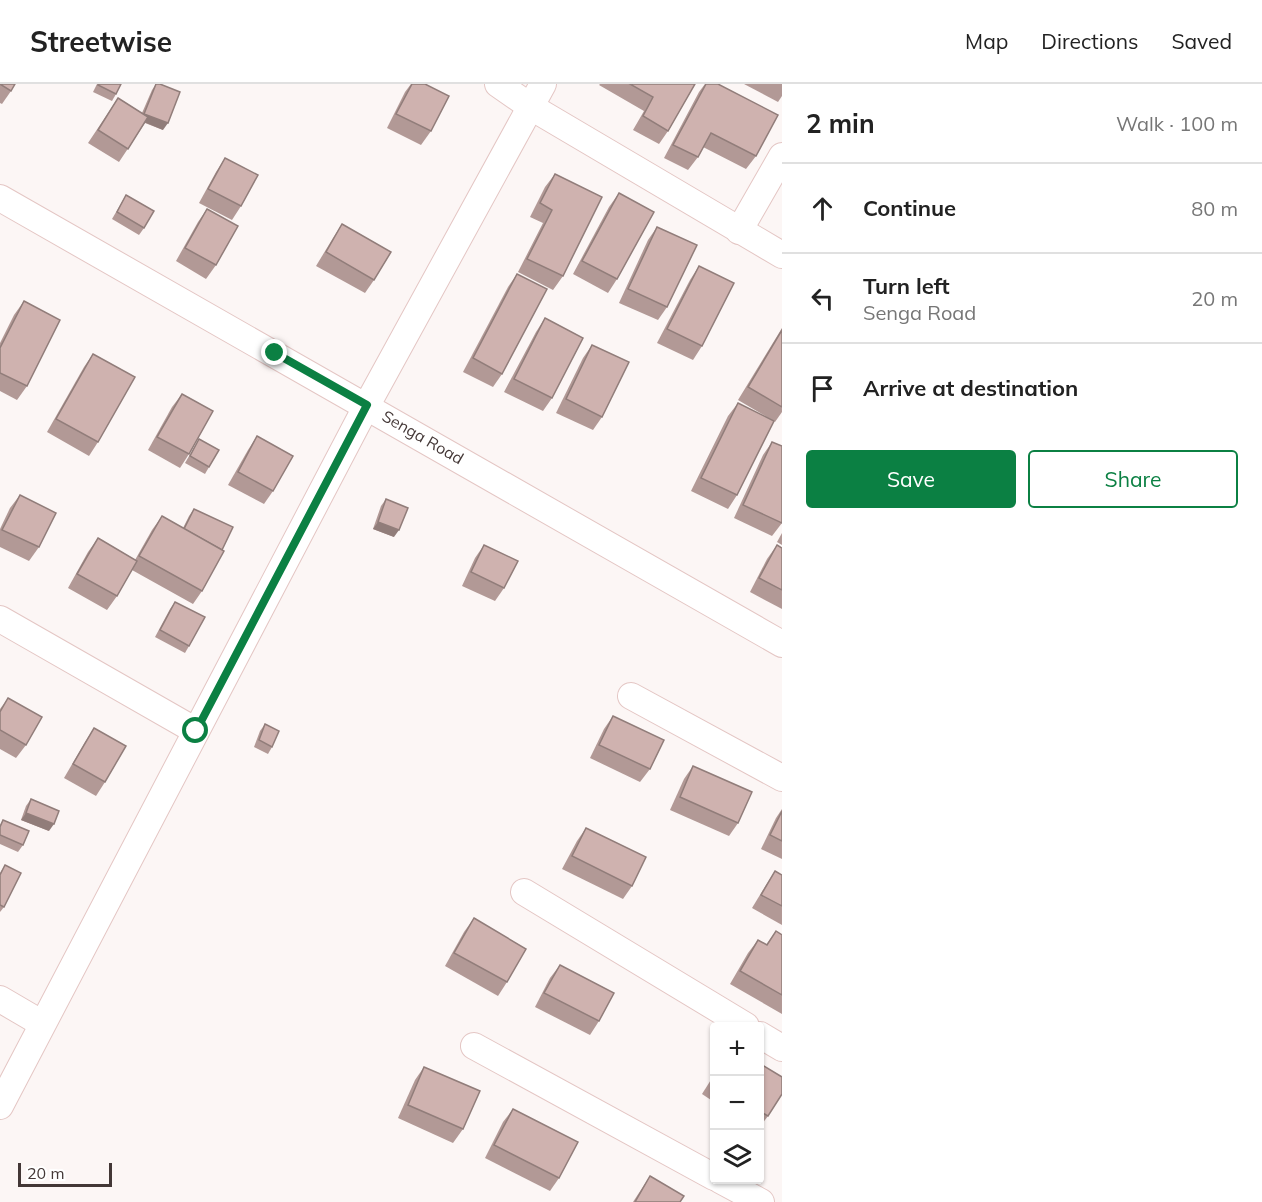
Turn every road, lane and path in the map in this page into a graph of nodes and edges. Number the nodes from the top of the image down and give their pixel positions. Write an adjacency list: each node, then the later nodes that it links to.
1 (498, 84): 3 (street)
2 (543, 84): 3 (street)
3 (531, 107): 6 (street); 8 (street)
4 (782, 156): 6 (street)
5 (0, 198): 8 (street, Senga Road)
6 (739, 231): 7 (street)
7 (782, 255)
8 (367, 405): 10 (street, Senga Road); 12 (street)
9 (0, 619): 12 (street)
10 (782, 644)
11 (632, 696): 13 (street)
12 (196, 731): 17 (street)
13 (782, 777)
14 (524, 892): 16 (street)
15 (0, 999): 17 (street)
16 (739, 1022)
17 (42, 1023): 21 (street)
18 (764, 1038): 20 (street)
19 (474, 1046): 22 (street)
20 (782, 1048)
21 (0, 1106)
22 (710, 1175)
23 (729, 1184): 24 (street)
24 (761, 1202)

